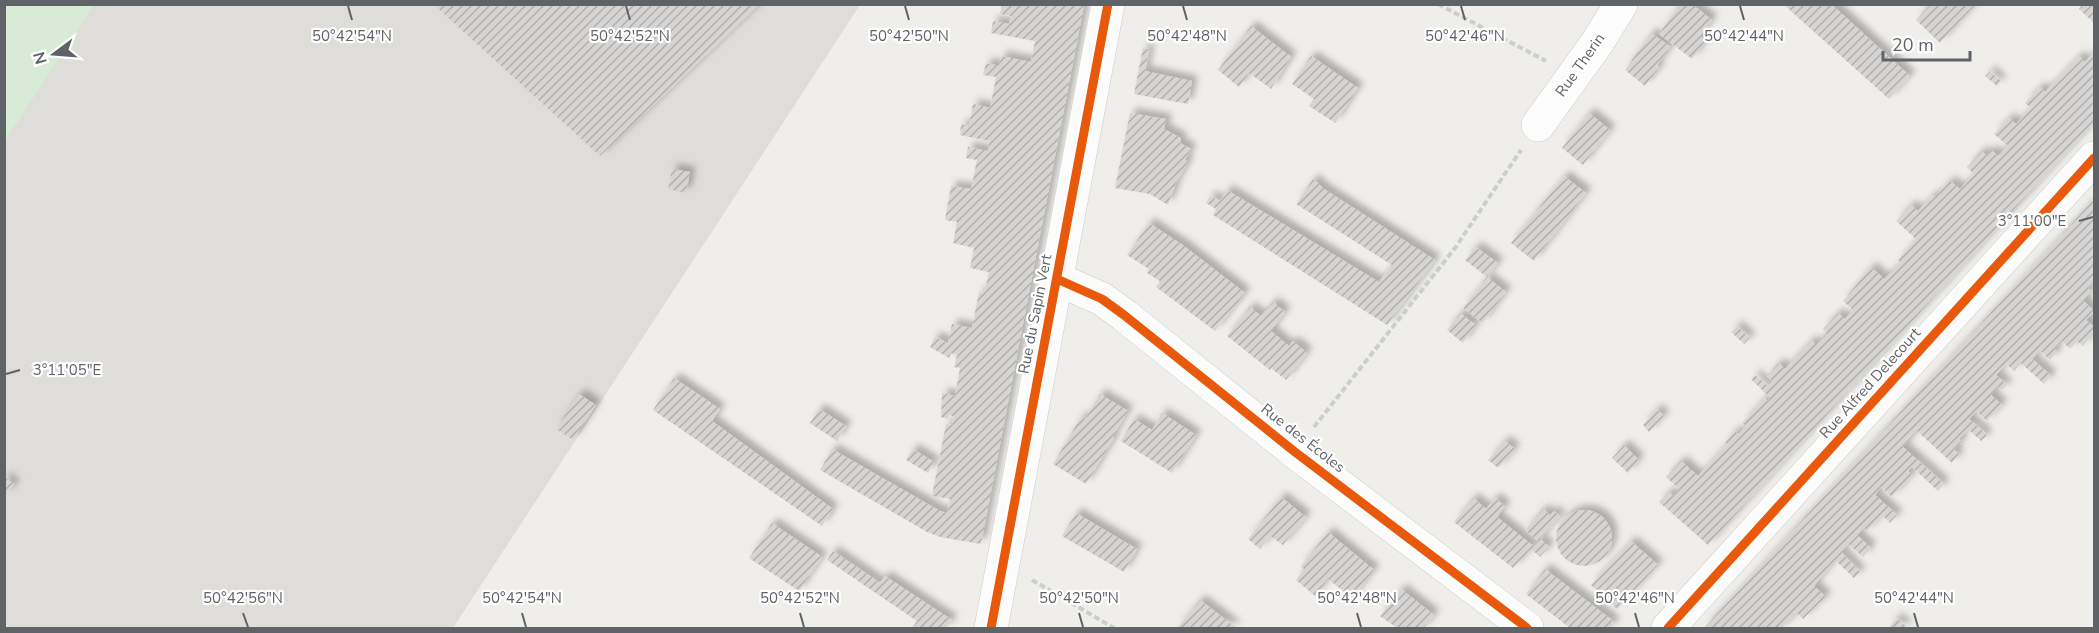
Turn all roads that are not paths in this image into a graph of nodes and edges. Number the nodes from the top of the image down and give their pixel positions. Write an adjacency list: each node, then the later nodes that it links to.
1 (1108, 4): 5 (street, Rue du Sapin Vert)
2 (1621, 4): 3 (street, Rue Therin)
3 (1538, 125)
4 (2094, 158): 8 (street, Rue Alfred Delecourt)
5 (1057, 279): 6 (street, Rue du Sapin Vert); 7 (street, Rue des Écoles)
6 (991, 628)
7 (1527, 628)
8 (1668, 628)

